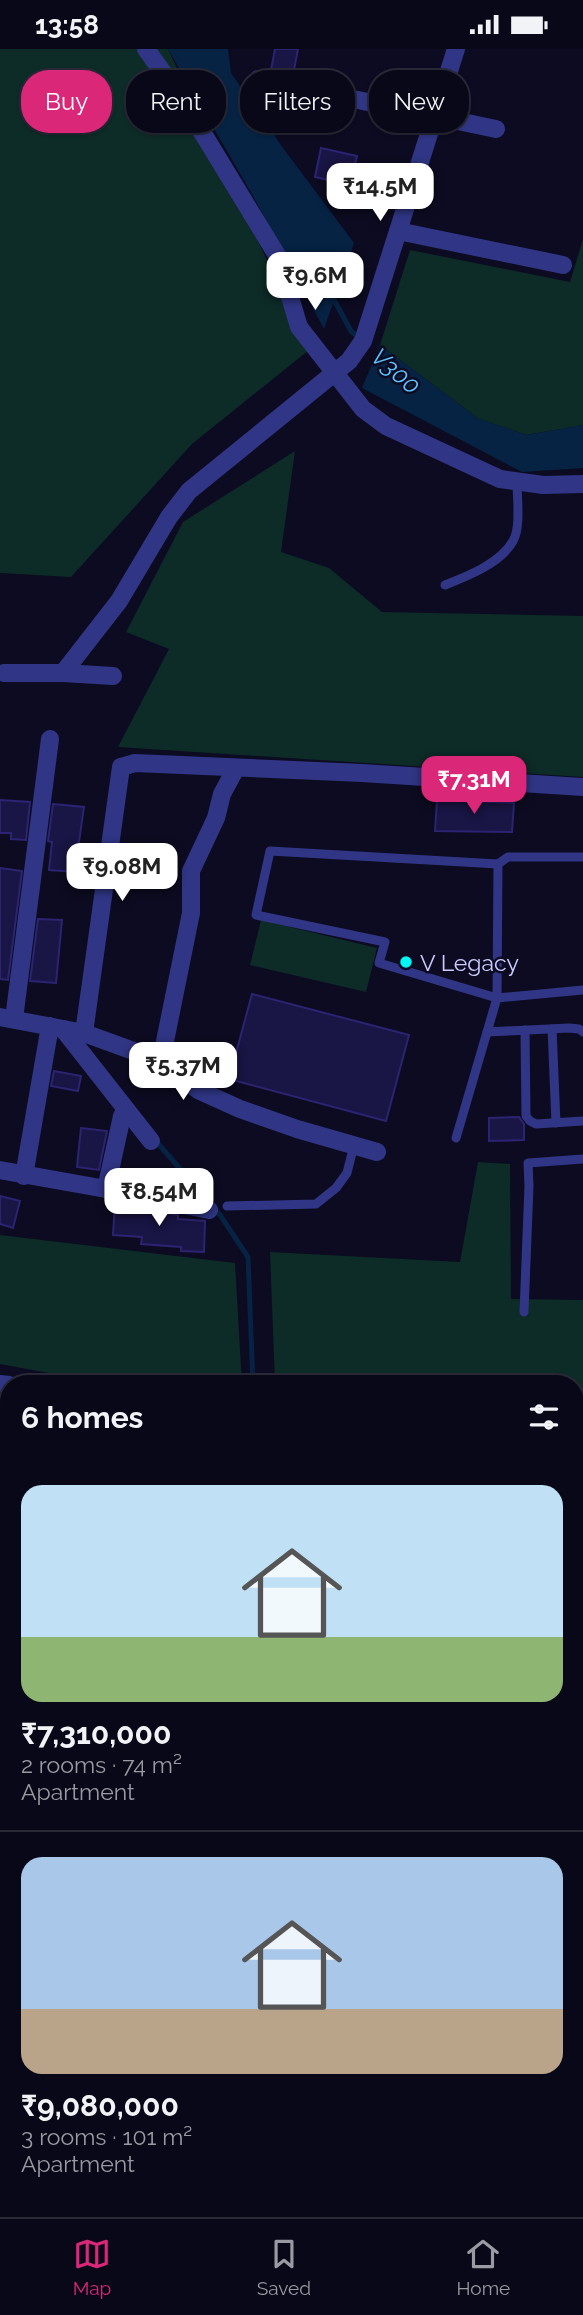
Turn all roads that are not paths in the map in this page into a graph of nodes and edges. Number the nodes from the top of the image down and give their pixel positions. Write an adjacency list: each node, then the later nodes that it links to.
1 (146, 49): 9 (street)
2 (456, 49): 3 (street)
3 (449, 70)
4 (469, 124): 5 (street)
5 (496, 129)
6 (429, 133): 7 (street)
7 (398, 231): 8 (street); 9 (street)
8 (562, 265)
9 (334, 374): 10 (street); 14 (street)
10 (517, 482): 11 (street); 12 (lane)
11 (583, 484)
12 (445, 585)
13 (4, 673): 14 (street)
14 (63, 673): 15 (street)
15 (113, 676)
16 (50, 739): 23 (street)
17 (236, 768): 18 (street); 29 (street); 30 (street)
18 (583, 787)
19 (583, 857): 20 (lane)
20 (498, 864): 22 (lane); 22 (lane)
21 (583, 989): 22 (lane)
22 (497, 998): 27 (lane)
23 (7, 1018): 24 (street)
24 (56, 1028): 29 (street); 35 (street); 40 (street)
25 (552, 1029): 26 (lane); 28 (lane); 33 (lane)
26 (525, 1030): 27 (lane); 33 (lane)
27 (487, 1032): 34 (lane)
28 (583, 1032)
29 (84, 1033): 30 (street)
30 (161, 1061): 36 (street)
31 (122, 1116): 41 (street)
32 (583, 1121): 33 (lane)
33 (556, 1123)
34 (456, 1138)
35 (151, 1141)
36 (354, 1145): 37 (street); 42 (lane)
37 (377, 1152)
38 (583, 1159): 44 (lane)
39 (0, 1170): 40 (street)
40 (24, 1176): 41 (street)
41 (106, 1189): 43 (street)
42 (227, 1206)
43 (209, 1210)
44 (524, 1313)

